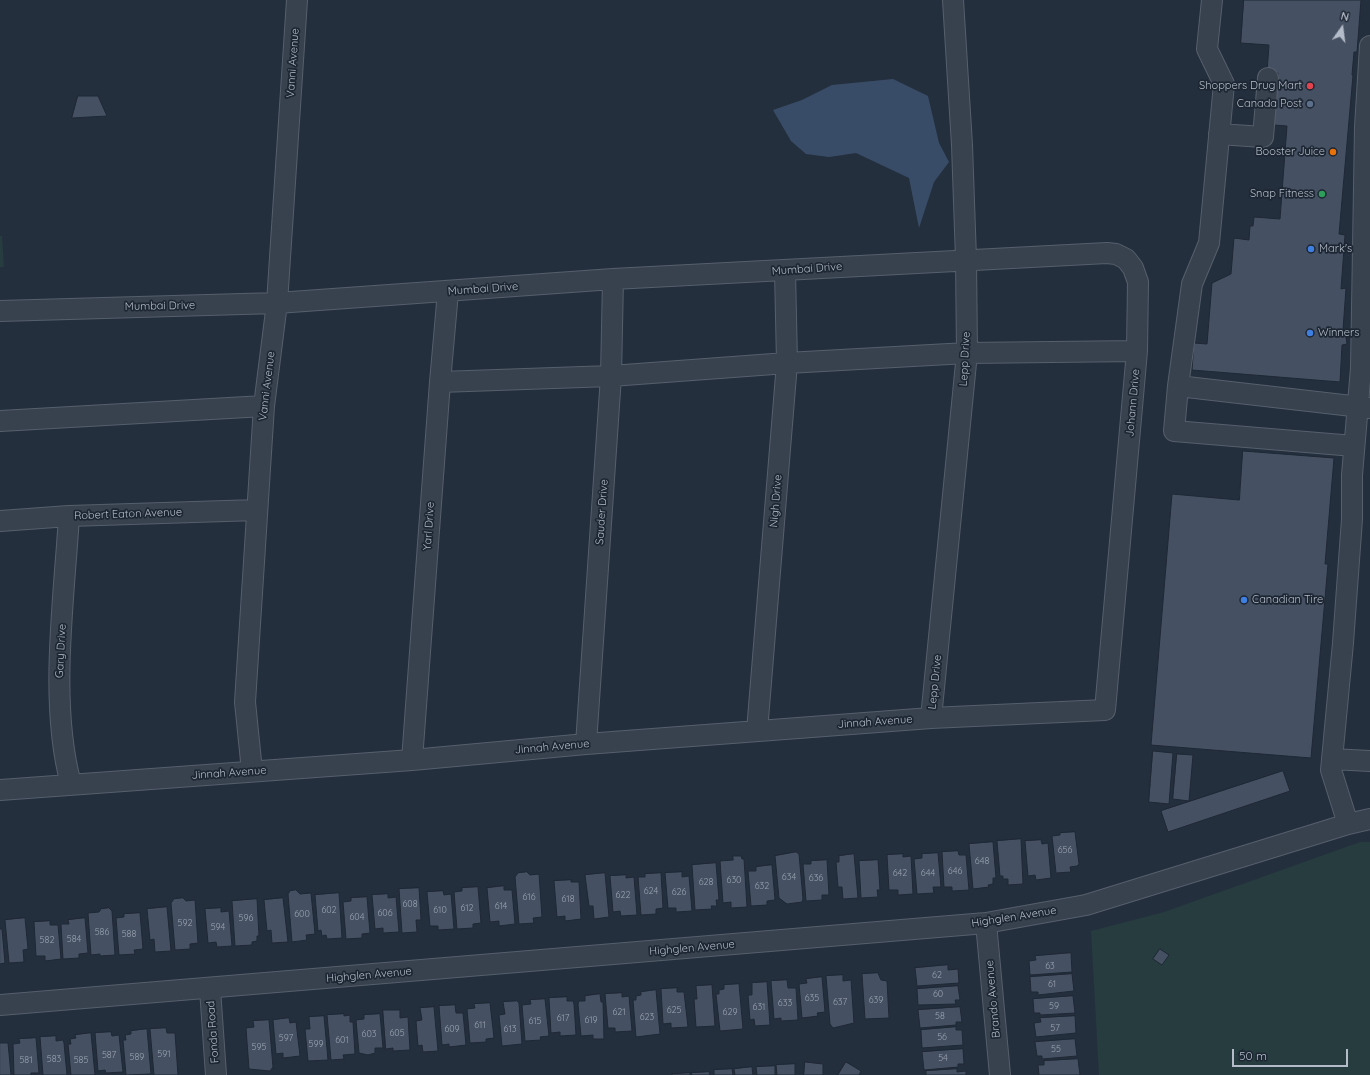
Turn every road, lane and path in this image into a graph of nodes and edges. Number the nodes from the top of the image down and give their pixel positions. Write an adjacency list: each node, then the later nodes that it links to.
1 (297, 0): 12 (street, Vanni Avenue)
2 (953, 0): 8 (street, Lepp Drive)
3 (1212, 0): 6 (street)
4 (1370, 46): 7 (street)
5 (1268, 78): 6 (street)
6 (1219, 134): 19 (street)
7 (1368, 190): 21 (street)
8 (966, 259): 9 (street, Mumbai Drive); 14 (street, Johann Drive); 15 (street, Lepp Drive)
9 (786, 271): 10 (street, Mumbai Drive); 16 (street, Nigh Drive)
10 (613, 279): 11 (street, Mumbai Drive); 17 (street, Sauder Drive)
11 (448, 292): 12 (street, Mumbai Drive); 18 (street, Yarl Drive)
12 (277, 303): 13 (street, Mumbai Drive); 20 (street, Vanni Avenue)
13 (0, 311)
14 (1137, 351): 15 (street); 27 (street, Johann Drive)
15 (967, 353): 16 (street); 28 (street, Lepp Drive)
16 (787, 363): 17 (street); 29 (street, Nigh Drive)
17 (612, 376): 18 (street); 30 (street, Sauder Drive)
18 (440, 382): 32 (street, Yarl Drive)
19 (1178, 386): 21 (street); 23 (street)
20 (264, 406): 22 (street); 24 (street, Vanni Avenue)
21 (1363, 408): 23 (street)
22 (0, 421)
23 (1354, 446): 31 (street)
24 (257, 510): 25 (street, Robert Eaton Avenue); 34 (street, Vanni Avenue)
25 (69, 516): 26 (street, Robert Eaton Avenue); 35 (street, Gary Drive)
26 (0, 521)
27 (1105, 710): 28 (street, Jinnah Avenue)
28 (931, 718): 29 (street, Jinnah Avenue)
29 (757, 731): 30 (street, Jinnah Avenue)
30 (586, 744): 32 (street, Jinnah Avenue)
31 (1332, 759): 33 (street); 38 (street)
32 (412, 760): 34 (street, Jinnah Avenue)
33 (1370, 761)
34 (252, 771): 35 (street, Jinnah Avenue)
35 (71, 784): 36 (street, Jinnah Avenue)
36 (0, 790)
37 (1370, 819): 38 (street, Highglen Avenue)
38 (1348, 824): 39 (street, Highglen Avenue)
39 (986, 923): 40 (street, Highglen Avenue); 43 (street, Brando Avenue)
40 (210, 988): 41 (street, Highglen Avenue); 42 (street, Fonda Road)
41 (0, 1005)
42 (216, 1075)
43 (1000, 1075)

